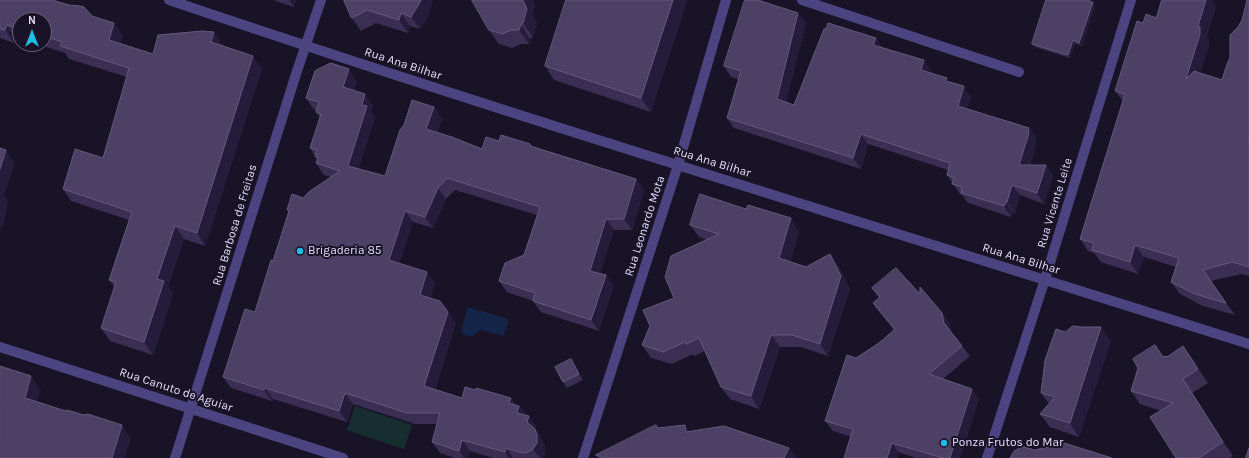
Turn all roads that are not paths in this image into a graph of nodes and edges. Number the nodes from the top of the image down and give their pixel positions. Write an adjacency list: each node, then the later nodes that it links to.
1 (169, 0): 6 (street, Rua Ana Bilhar)
2 (321, 0): 6 (street, Rua Barbosa de Freitas)
3 (726, 0): 8 (street, Rua Leonardo Mota)
4 (802, 0): 7 (street)
5 (1131, 0): 9 (street, Rua Vicente Leite)
6 (305, 46): 8 (street, Rua Ana Bilhar); 12 (street, Rua Barbosa de Freitas)
7 (1019, 72)
8 (678, 165): 9 (street, Rua Ana Bilhar); 15 (street, Rua Leonardo Mota)
9 (1045, 280): 10 (street, Rua Ana Bilhar); 16 (street, Rua Vicente Leite)
10 (1249, 344)
11 (0, 347): 12 (street, Rua Canuto de Aguiar)
12 (191, 408): 13 (street, Rua Barbosa de Freitas); 14 (street, Rua Canuto de Aguiar)
13 (175, 458)
14 (343, 458)
15 (583, 458)
16 (987, 458)

